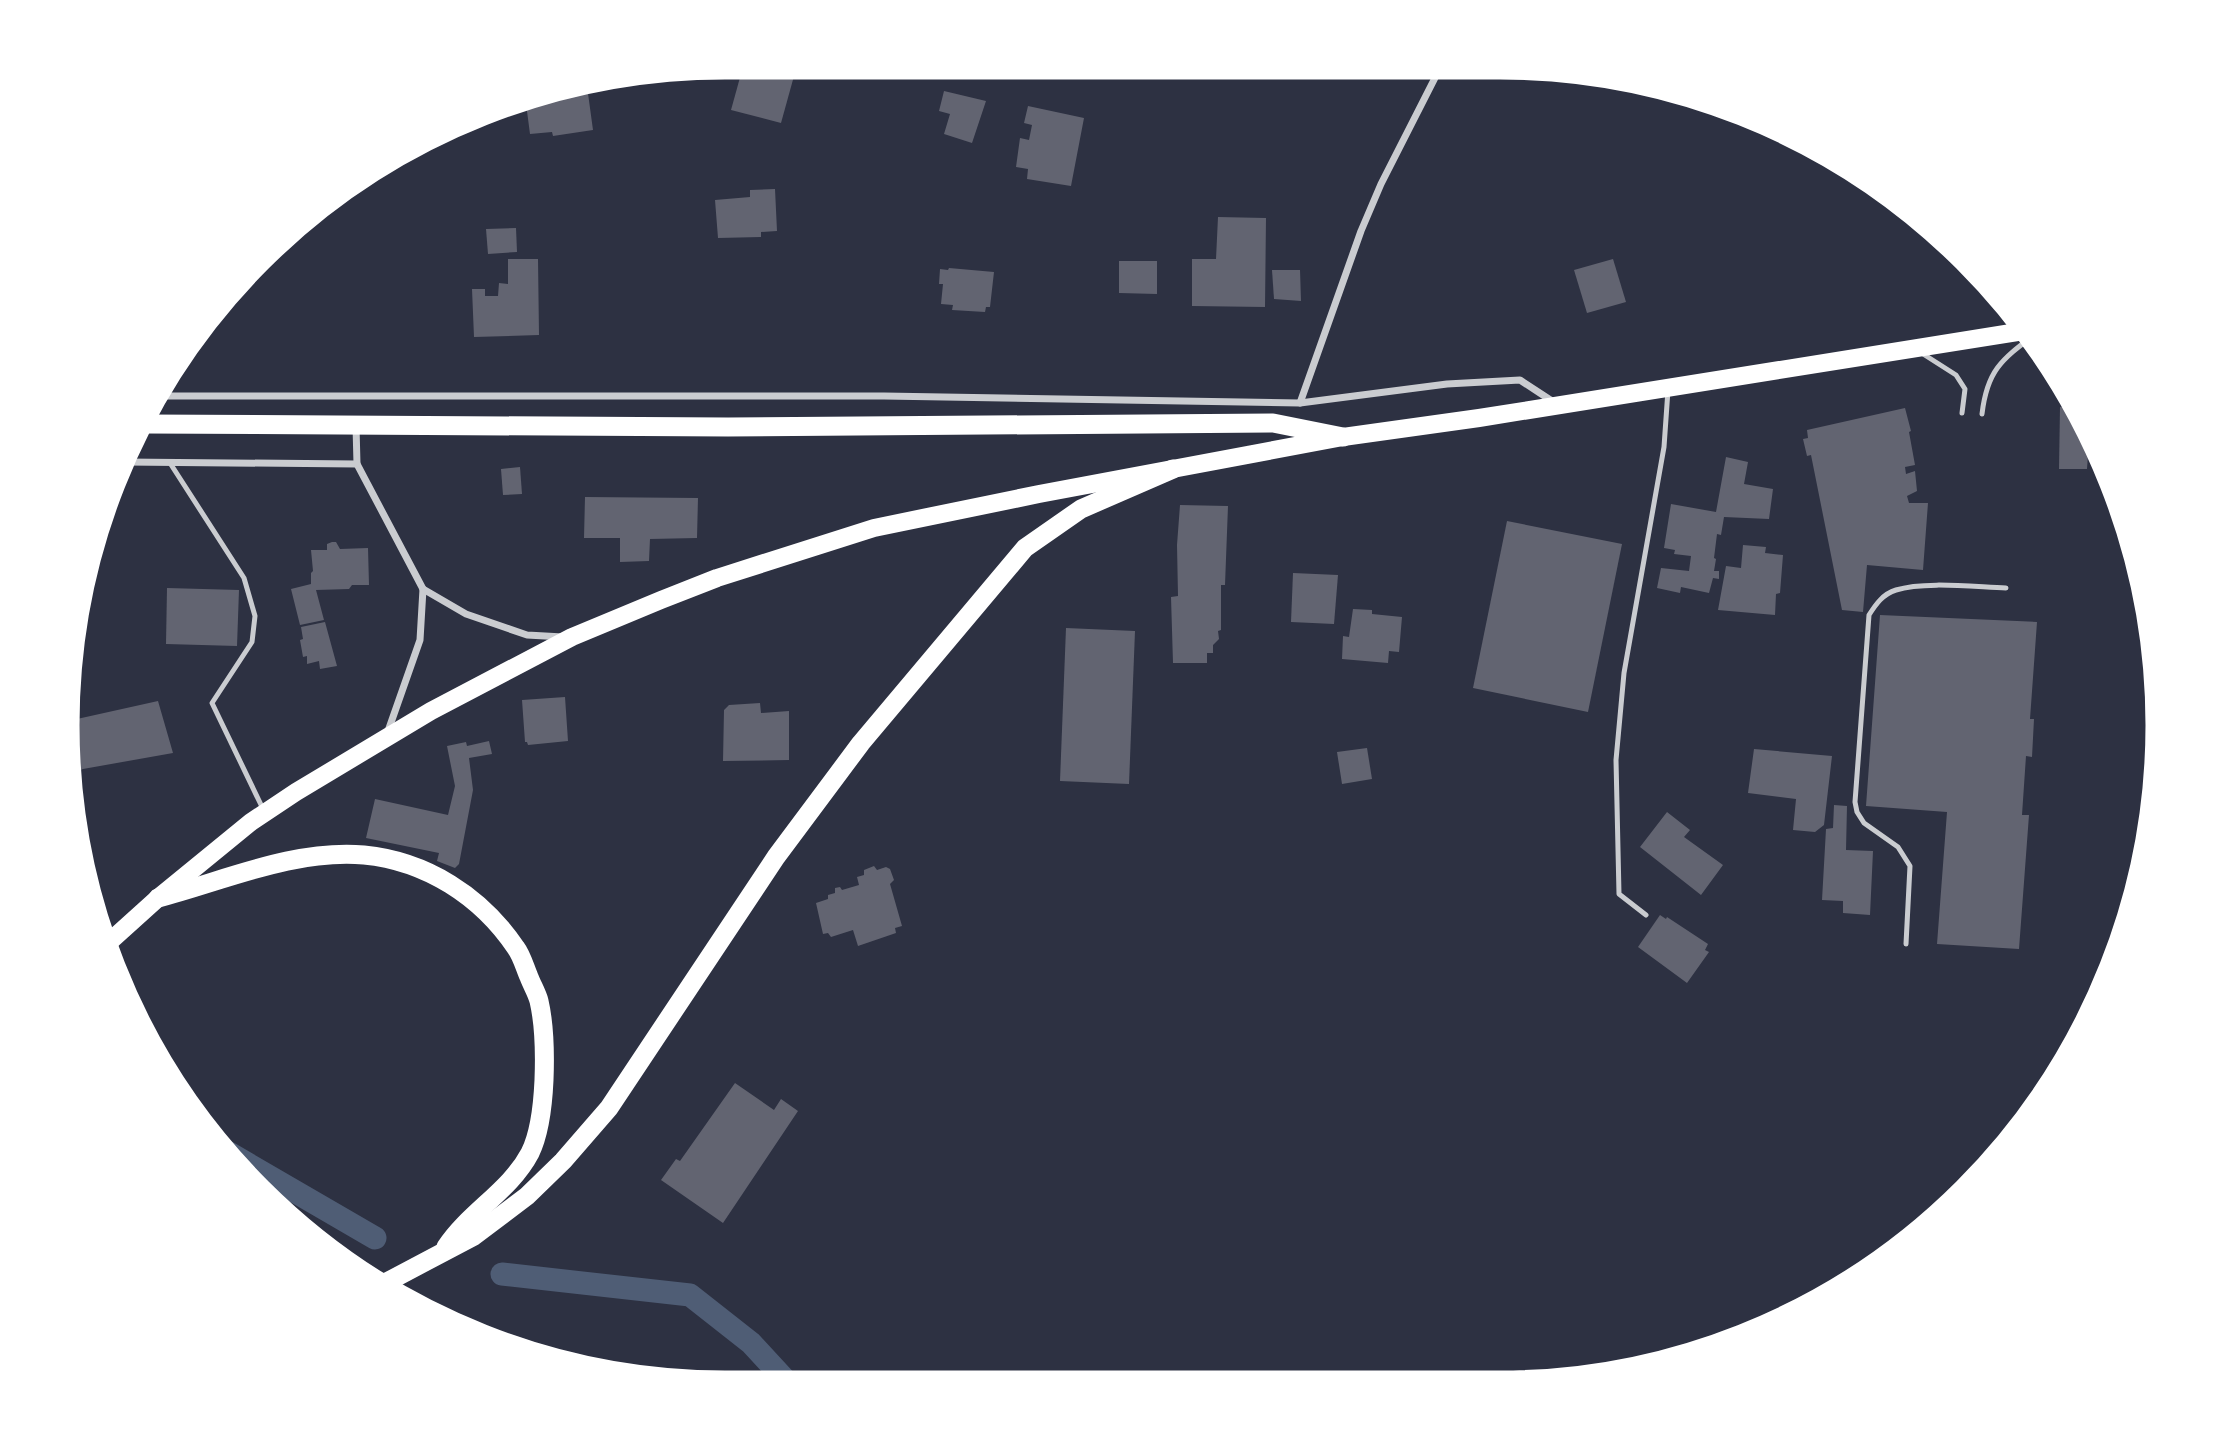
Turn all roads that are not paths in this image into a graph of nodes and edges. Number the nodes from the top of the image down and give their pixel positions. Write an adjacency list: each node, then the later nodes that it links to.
1 (1436, 75): 7 (street)
2 (2017, 332): 4 (main road)
3 (2025, 342): 10 (lane)
4 (1914, 348): 5 (main road); 9 (lane)
5 (1669, 387): 8 (main road); 24 (lane)
6 (165, 396): 7 (street)
7 (1300, 403): 8 (street)
8 (1558, 405): 13 (main road)
9 (1962, 413)
10 (1982, 414)
11 (149, 424): 12 (highway)
12 (356, 425): 13 (highway); 16 (street)
13 (1343, 437): 17 (main road)
14 (131, 463): 15 (street)
15 (170, 463): 16 (street); 22 (lane)
16 (357, 464): 19 (street)
17 (1173, 469): 20 (main road); 27 (highway)
18 (2006, 588): 26 (lane)
19 (424, 589): 20 (street); 21 (street)
20 (572, 638): 21 (main road)
21 (385, 739): 22 (main road)
22 (265, 813): 23 (main road)
23 (158, 898): 25 (main road); 27 (highway)
24 (1646, 915)
25 (112, 939)
26 (1906, 944)
27 (444, 1251): 28 (highway)
28 (389, 1281)

